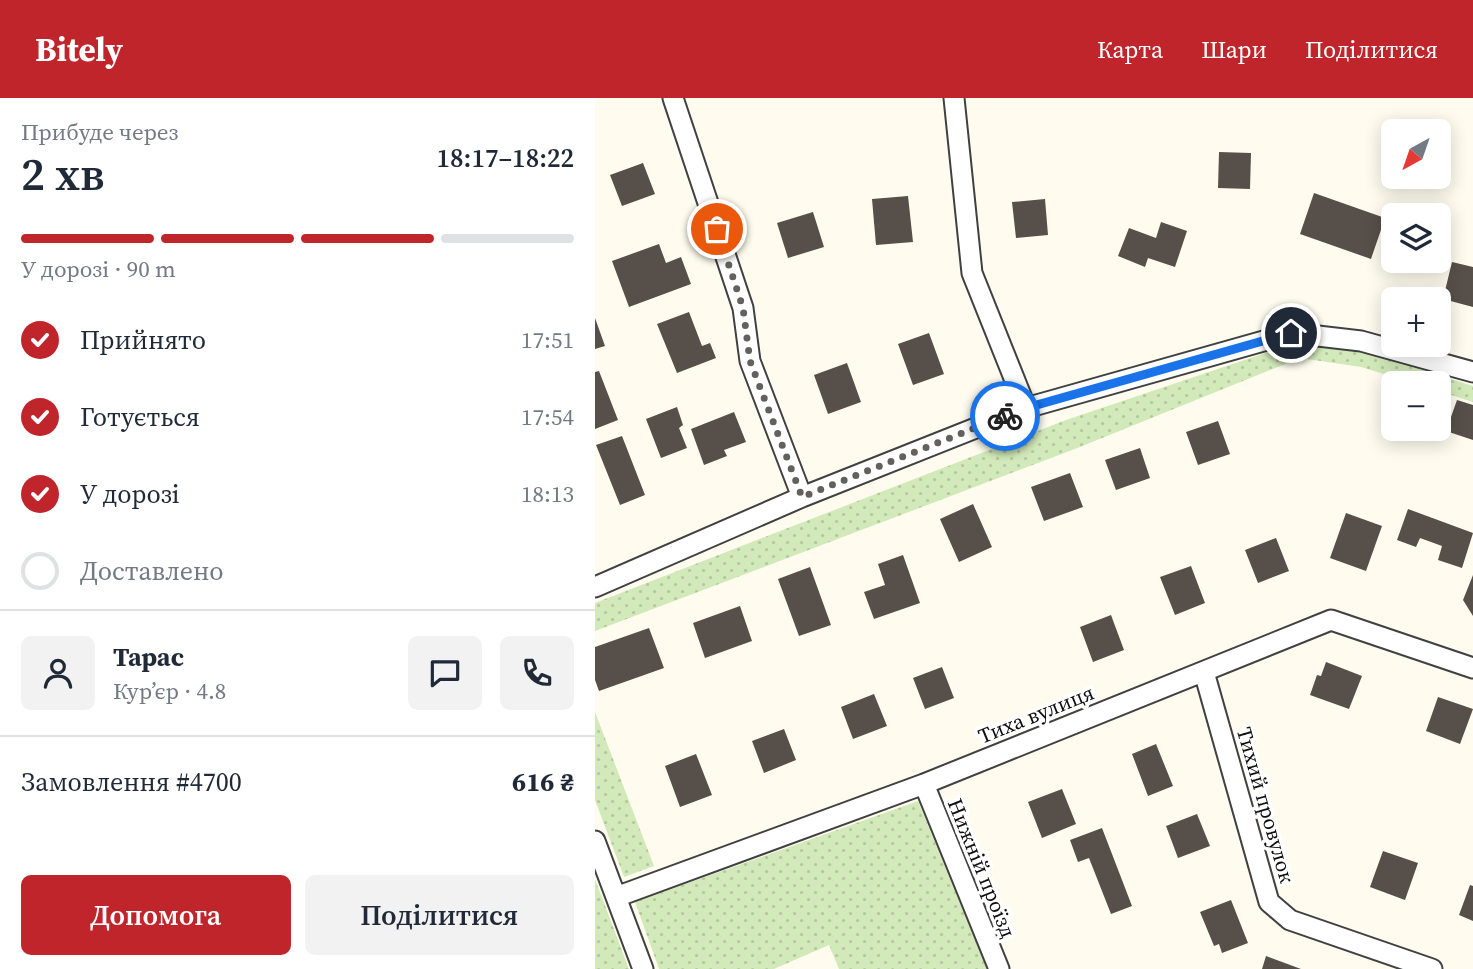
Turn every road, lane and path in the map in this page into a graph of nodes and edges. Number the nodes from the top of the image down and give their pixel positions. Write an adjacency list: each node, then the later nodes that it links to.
1 (673, 98): 5 (street)
2 (954, 98): 4 (street)
3 (1473, 372): 4 (street)
4 (1026, 408): 5 (street)
5 (802, 497): 6 (street)
6 (595, 587)
7 (1473, 668): 8 (street, Тиха вулиця)
8 (1204, 672): 9 (street, Тиха вулиця); 14 (street, Тихий провулок)
9 (924, 784): 11 (street, Тиха вулиця); 13 (street, Нижній проїзд)
10 (595, 841): 11 (street)
11 (616, 897): 12 (street)
12 (643, 969)
13 (999, 969)
14 (1432, 969)

